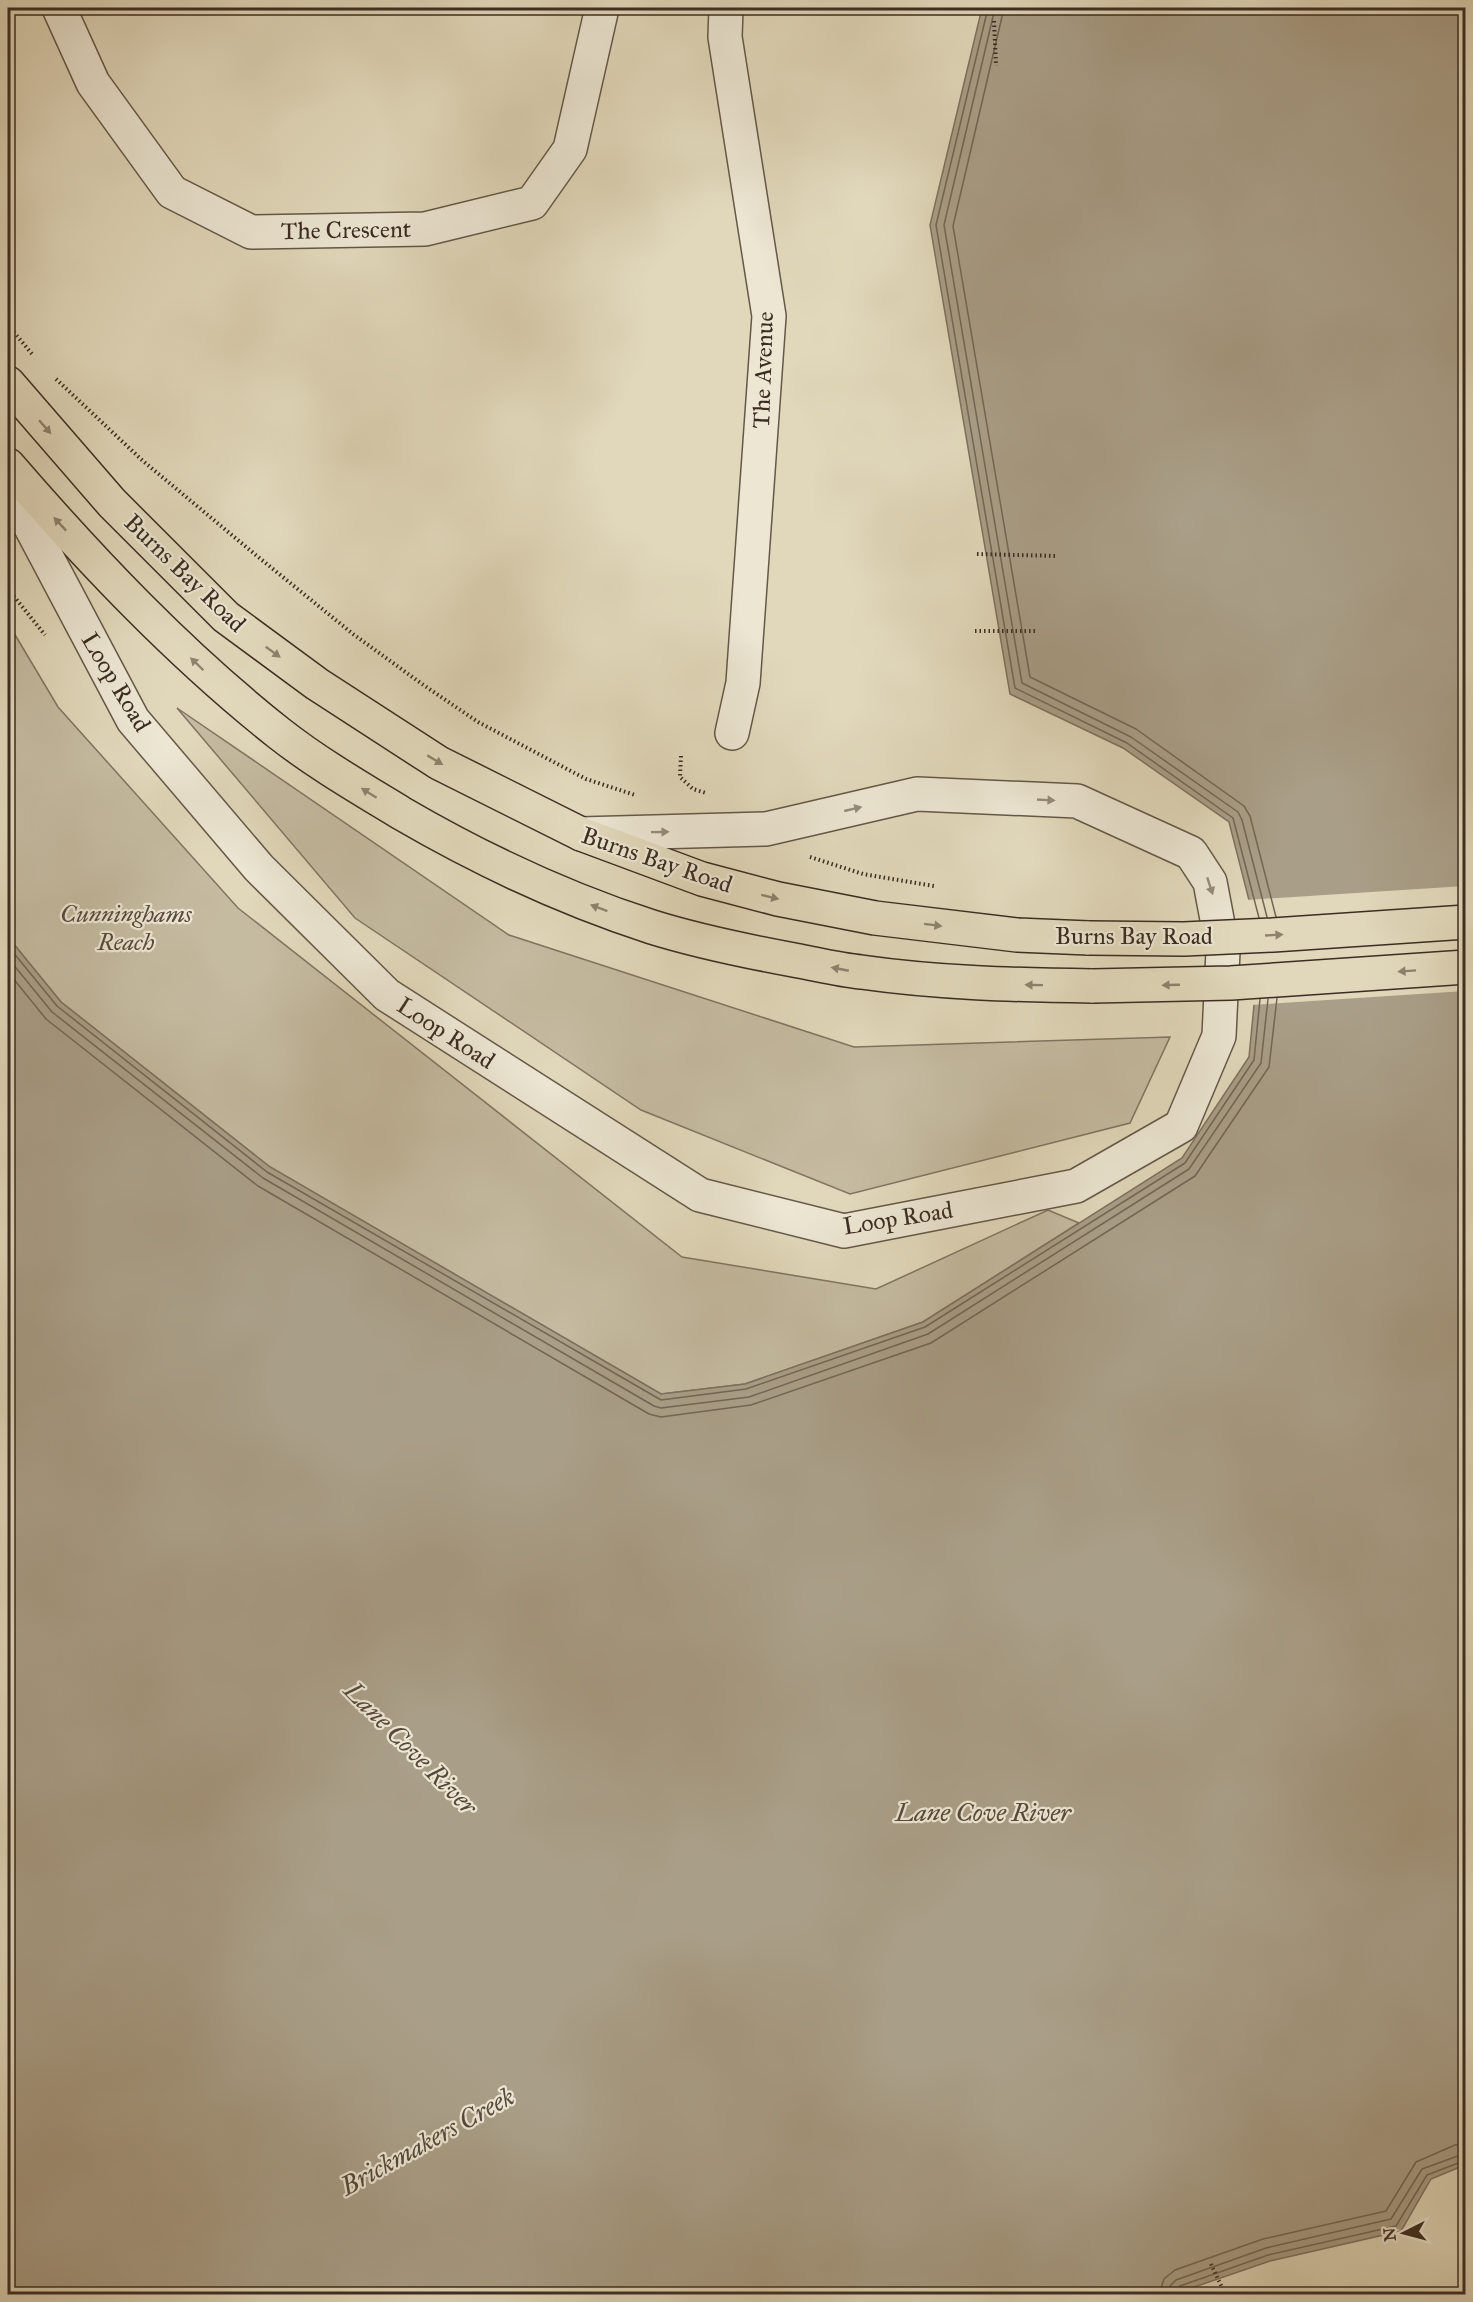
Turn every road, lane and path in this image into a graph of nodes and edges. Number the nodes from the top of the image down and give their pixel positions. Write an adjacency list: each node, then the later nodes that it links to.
1 (59, 8): 2 (street, The Crescent)
2 (602, 8)
3 (726, 8): 16 (street, The Avenue)
4 (994, 21): 5 (path)
5 (996, 66)
6 (8, 325): 7 (path)
7 (38, 360)
8 (54, 377): 19 (path)
9 (8, 383): 21 (main road, Burns Bay Road, one-way to 21)
10 (8, 465): 24 (main road, Burns Bay Road, one-way to 10, bridge)
11 (8, 484): 20 (street, Loop Road, one-way to 11)
12 (977, 554): 13 (path)
13 (1057, 556)
14 (975, 631): 15 (path)
15 (1035, 631)
16 (732, 733)
17 (681, 756): 18 (path)
18 (715, 795)
19 (641, 796)
20 (760, 830): 21 (street, Loop Road, one-way to 20); 22 (path)
21 (581, 834): 23 (main road, Burns Bay Road, one-way to 23, bridge)
22 (944, 888)
23 (1466, 922)
24 (1466, 967)
25 (1210, 2264): 26 (path)
26 (1226, 2295)

